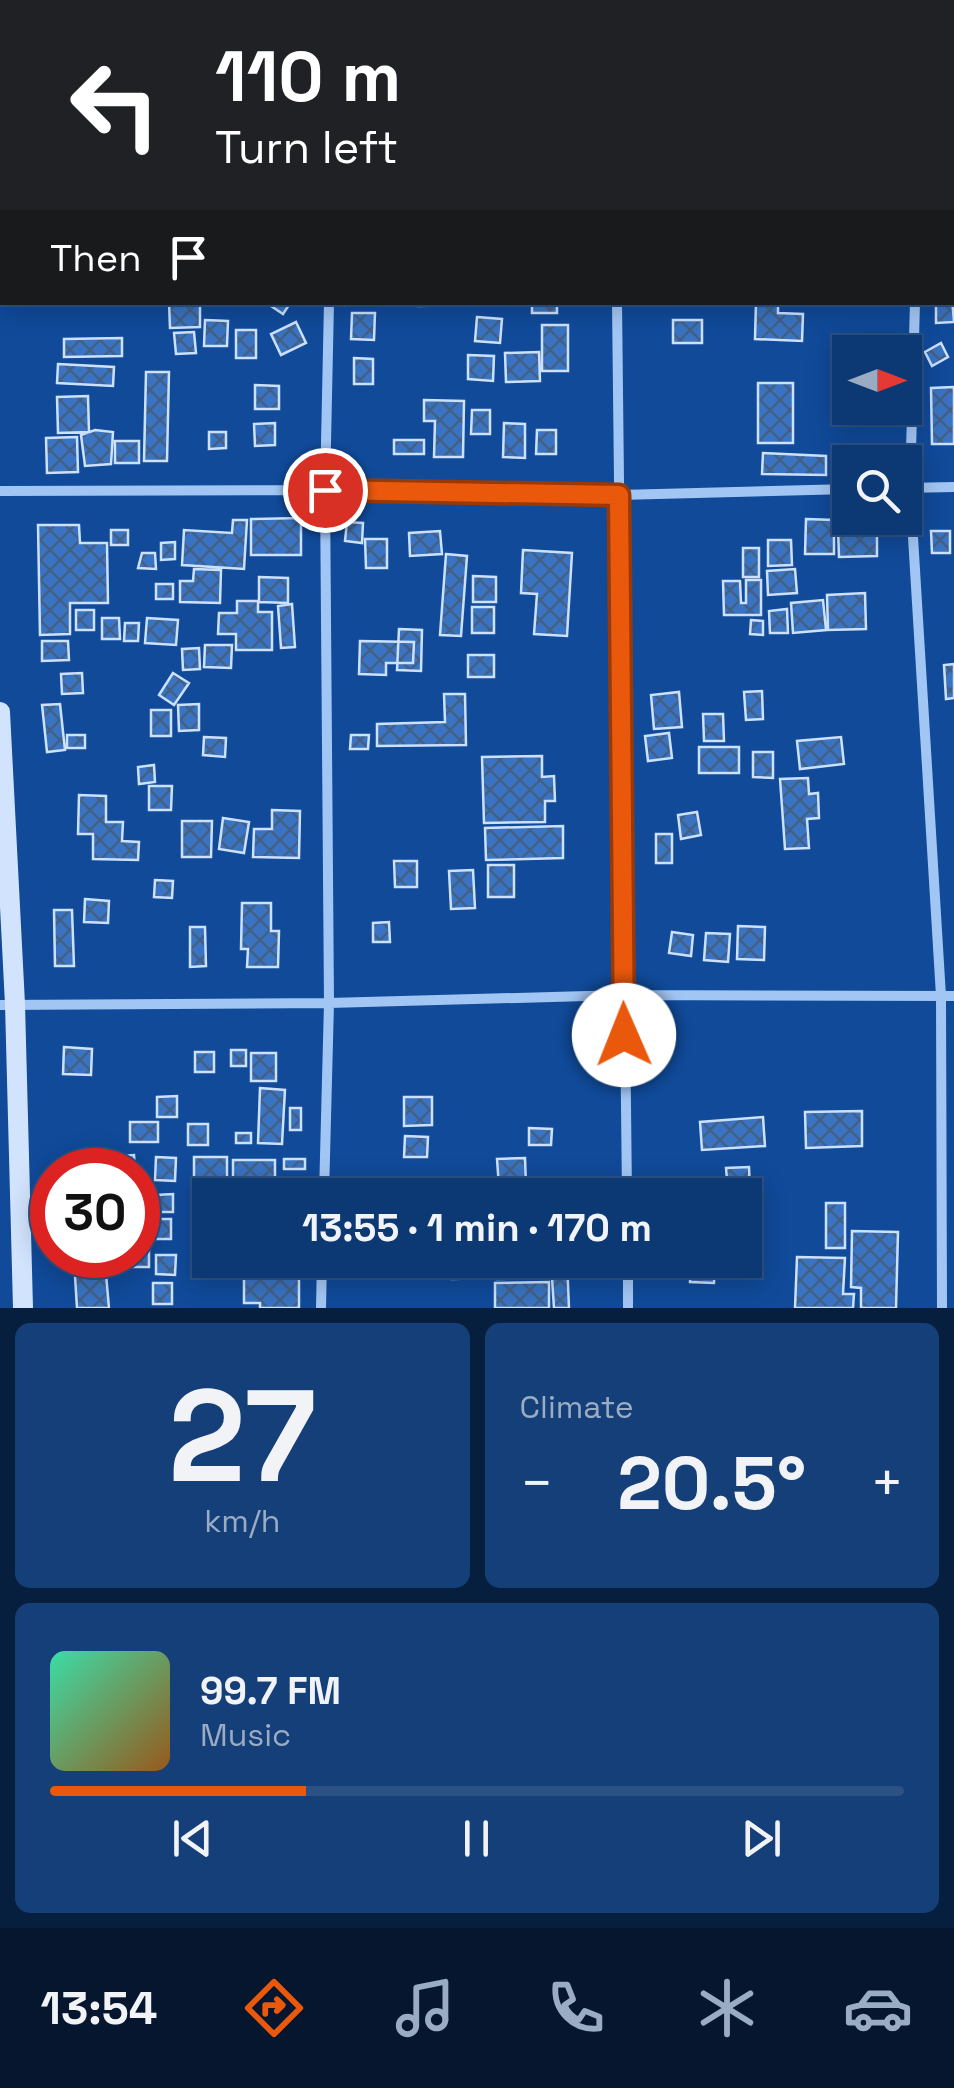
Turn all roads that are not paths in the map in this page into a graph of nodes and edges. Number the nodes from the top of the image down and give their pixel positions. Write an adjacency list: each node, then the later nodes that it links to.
1 (329, 305): 7 (street)
2 (617, 305): 10 (street)
3 (914, 305): 4 (street)
4 (909, 445)
5 (922, 488): 6 (street)
6 (954, 488)
7 (325, 490): 9 (street); 10 (street); 16 (street)
8 (832, 490): 10 (street)
9 (0, 491)
10 (619, 495): 13 (street)
11 (911, 535): 14 (street)
12 (0, 712): 17 (street)
13 (623, 996): 14 (street); 16 (street); 19 (street)
14 (941, 996): 15 (street); 25 (street)
15 (954, 996)
16 (330, 1003): 17 (street); 18 (street)
17 (8, 1004): 22 (street)
18 (325, 1178)
19 (626, 1178)
20 (322, 1278): 23 (street)
21 (628, 1278): 24 (street)
22 (23, 1308)
23 (321, 1308)
24 (628, 1308)
25 (942, 1308)

